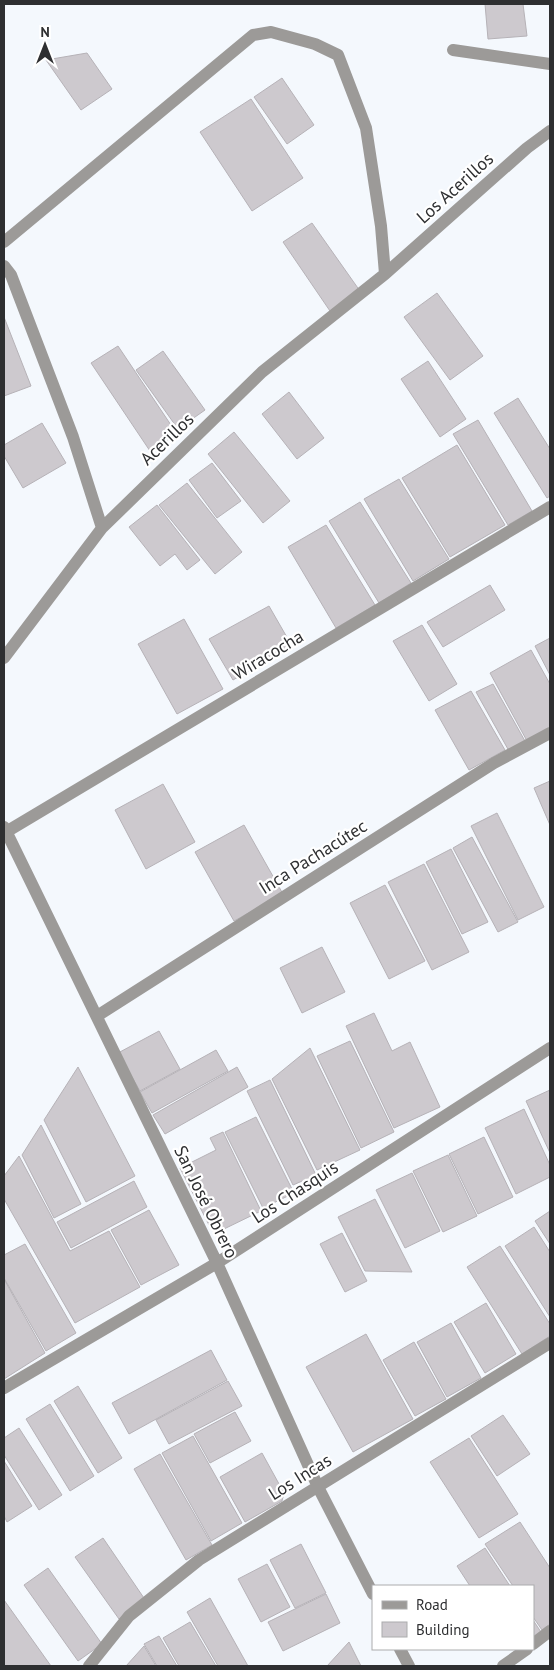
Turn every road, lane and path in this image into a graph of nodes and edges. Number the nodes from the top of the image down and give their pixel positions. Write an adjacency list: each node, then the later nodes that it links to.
1 (453, 50): 2 (street)
2 (550, 64)
3 (550, 131): 6 (street, Los Acerillos)
4 (4, 242): 6 (street)
5 (4, 266): 8 (street)
6 (385, 274): 8 (street, Acerillos)
7 (549, 508): 11 (street, Wiracocha)
8 (102, 528): 9 (street, Acerillos)
9 (4, 658)
10 (550, 733): 12 (street, Inca Pachacútec)
11 (5, 830): 12 (street, San José Obrero)
12 (97, 1016): 14 (street, San José Obrero)
13 (550, 1048): 14 (street, Los Chasquis)
14 (216, 1263): 16 (street, Los Chasquis); 17 (street, San José Obrero)
15 (550, 1343): 17 (street, Los Incas)
16 (4, 1388)
17 (318, 1486): 18 (street, San José Obrero); 23 (street, Los Incas)
18 (372, 1592)
19 (550, 1631): 20 (street)
20 (534, 1643)
21 (401, 1650): 24 (street)
22 (526, 1650): 25 (street)
23 (89, 1666)
24 (409, 1666)
25 (504, 1666)

